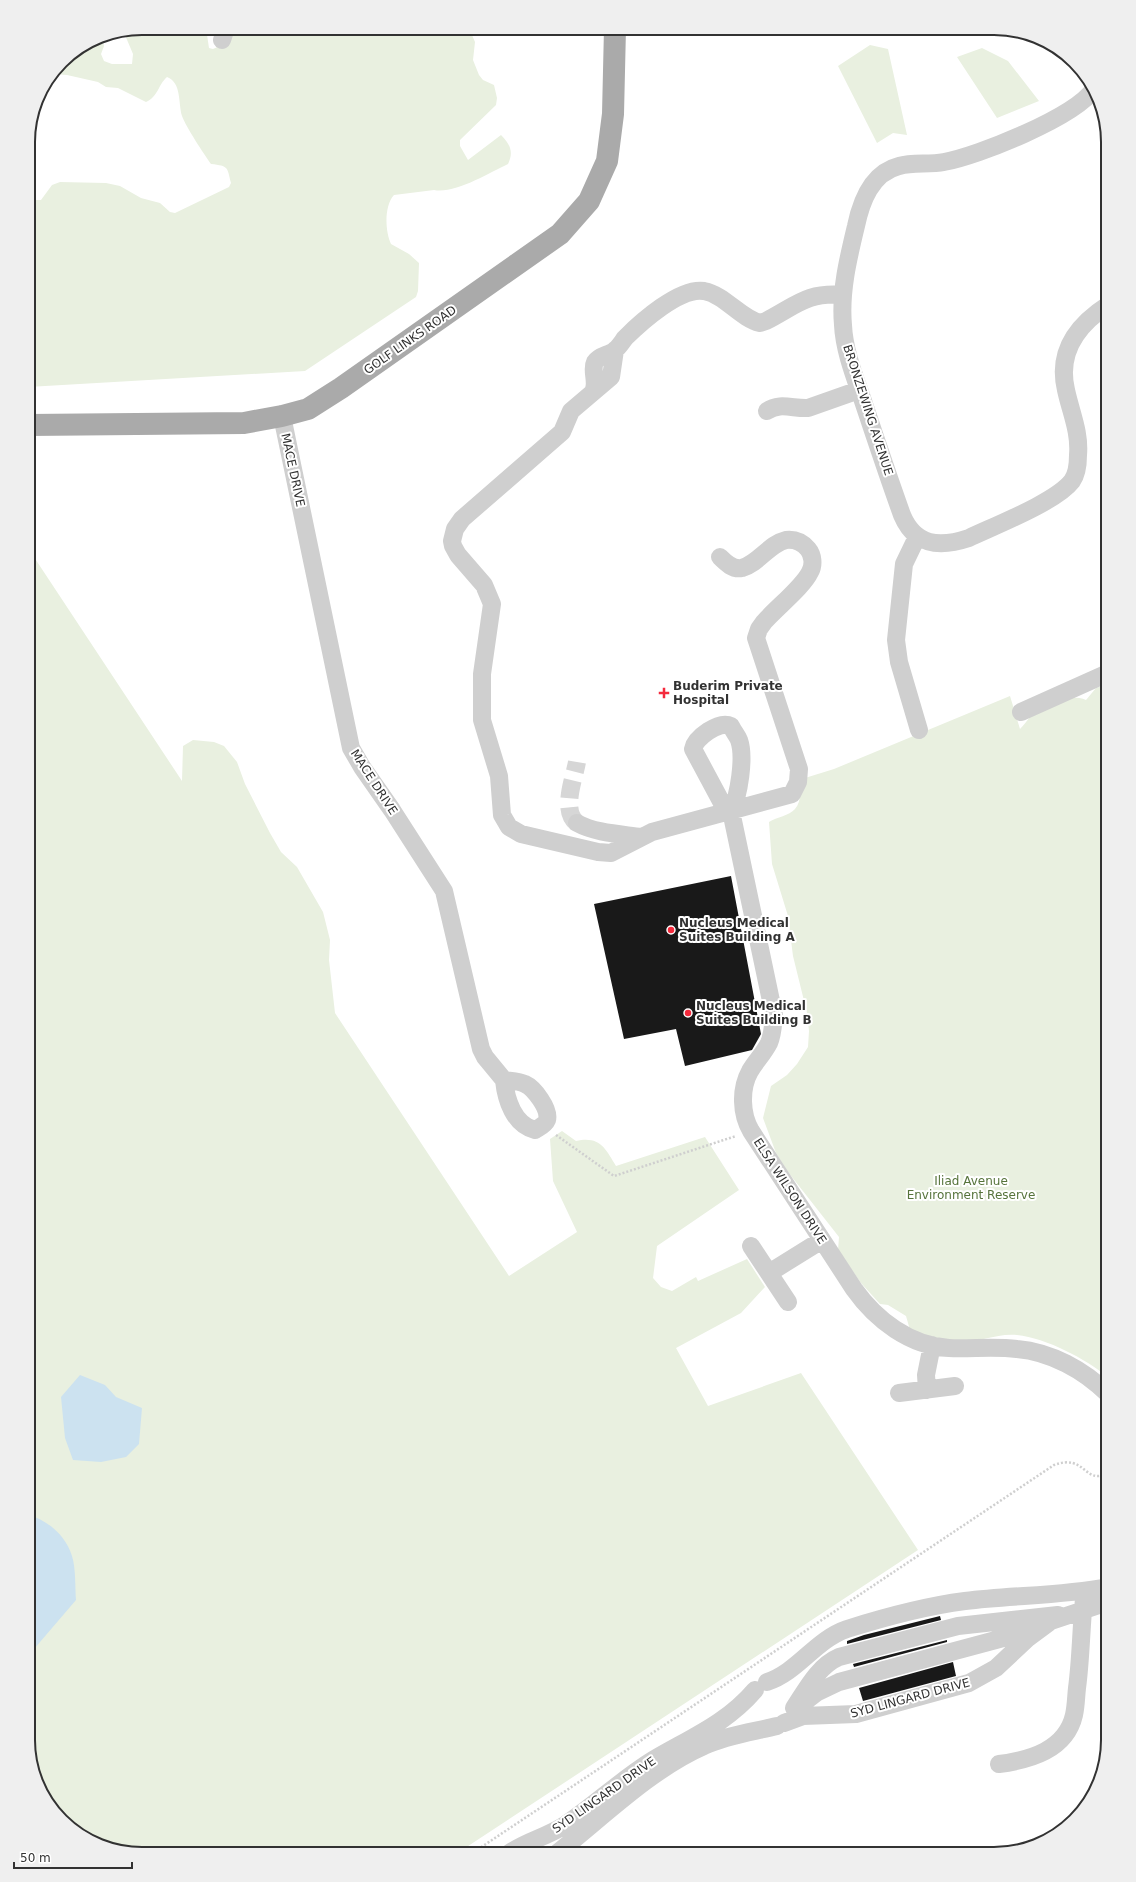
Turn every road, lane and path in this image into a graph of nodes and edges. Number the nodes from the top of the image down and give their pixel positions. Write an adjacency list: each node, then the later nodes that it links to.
1 (615, 35): 7 (main road, GOLF LINKS ROAD)
2 (1090, 93): 3 (street, BRONZEWING AVENUE)
3 (843, 295): 5 (street, BRONZEWING AVENUE); 16 (street)
4 (1101, 310): 9 (street)
5 (859, 390): 6 (street); 9 (street, BRONZEWING AVENUE)
6 (767, 411)
7 (282, 416): 8 (main road, GOLF LINKS ROAD); 17 (street, MACE DRIVE)
8 (35, 425)
9 (917, 537): 13 (street)
10 (720, 557): 14 (street)
11 (1101, 675): 12 (street)
12 (1021, 712)
13 (919, 730)
14 (731, 811): 16 (street); 19 (street, ELSA WILSON DRIVE)
15 (577, 823): 16 (street)
16 (641, 837)
17 (504, 1080): 18 (street, MACE DRIVE); 18 (street)
18 (543, 1126): 19 (path)
19 (748, 1127): 20 (street, ELSA WILSON DRIVE)
20 (822, 1240): 22 (street); 24 (street, ELSA WILSON DRIVE)
21 (751, 1246): 22 (street)
22 (769, 1273): 23 (street)
23 (788, 1302)
24 (932, 1345): 26 (street, ELSA WILSON DRIVE); 27 (street)
25 (955, 1386): 27 (street)
26 (1101, 1387)
27 (927, 1390): 28 (street)
28 (900, 1394)
29 (1101, 1475): 40 (path)
30 (1101, 1588): 31 (street)
31 (1085, 1590): 33 (street); 35 (street)
32 (1101, 1604): 33 (street, SYD LINGARD DRIVE)
33 (1077, 1612): 34 (street, SYD LINGARD DRIVE); 36 (street); 37 (street)
34 (1049, 1622): 36 (street); 36 (street, SYD LINGARD DRIVE)
35 (761, 1686): 36 (street); 36 (street); 39 (street, SYD LINGARD DRIVE)
36 (787, 1718): 38 (street, SYD LINGARD DRIVE)
37 (999, 1764)
38 (597, 1821): 43 (street, SYD LINGARD DRIVE); 44 (street)
39 (565, 1825): 41 (street, SYD LINGARD DRIVE); 42 (street)
40 (481, 1847)
41 (519, 1847)
42 (538, 1847)
43 (565, 1847)
44 (582, 1847)

